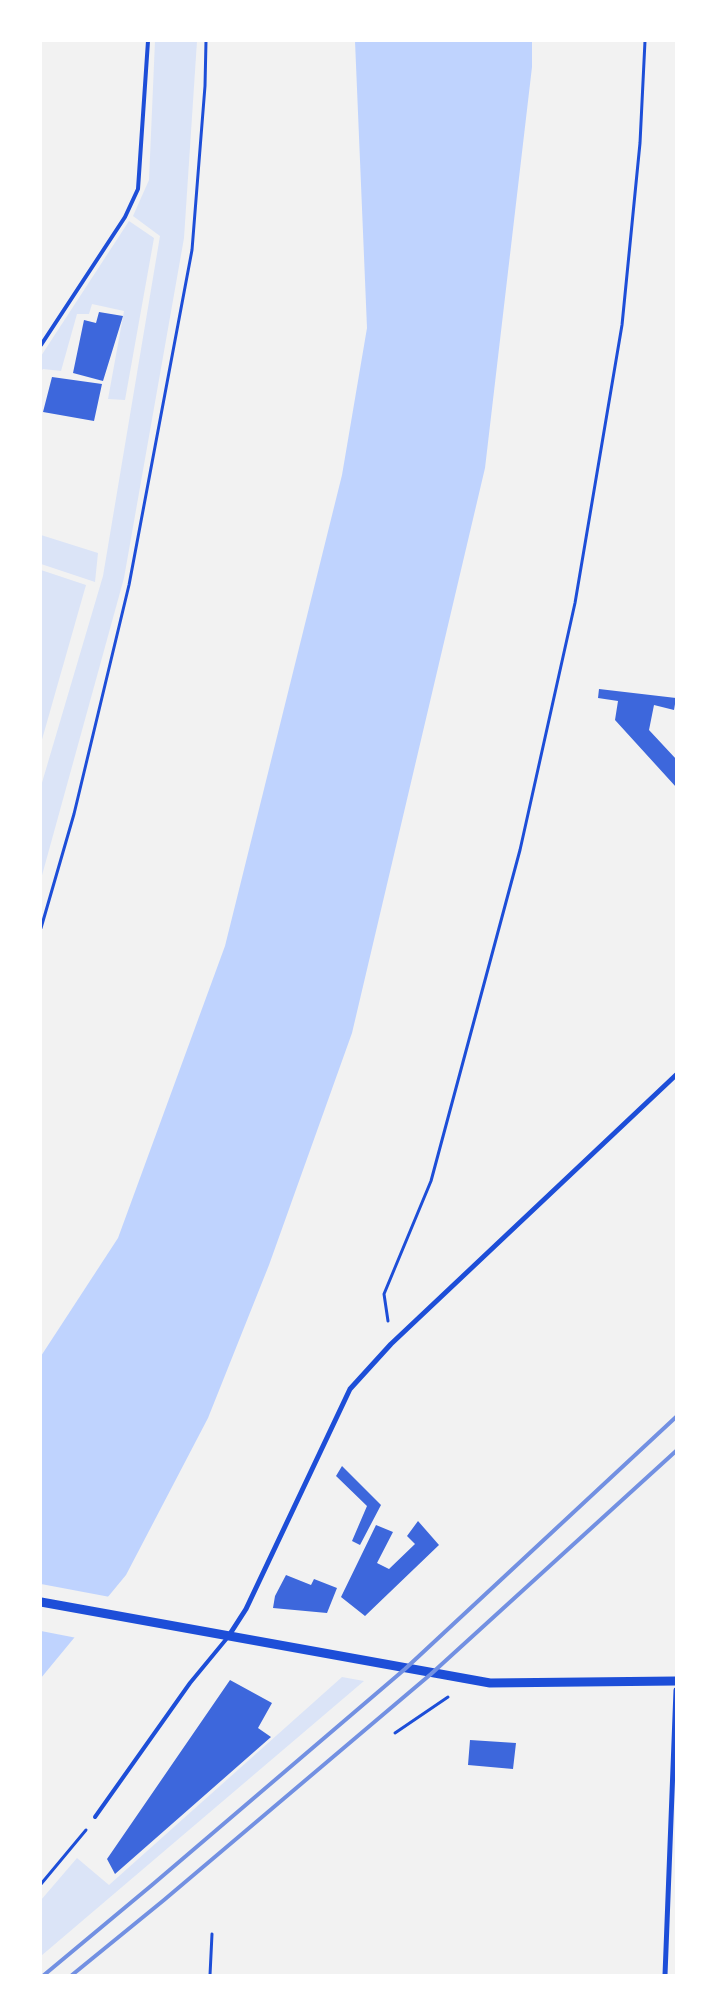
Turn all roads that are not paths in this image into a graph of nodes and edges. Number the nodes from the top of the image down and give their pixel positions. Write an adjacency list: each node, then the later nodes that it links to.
1 (148, 41): 2 (lane)
2 (41, 344)
3 (676, 1075): 5 (street)
4 (41, 1602): 5 (street)
5 (228, 1637): 6 (street); 8 (lane)
6 (676, 1681)
7 (676, 1690): 9 (street)
8 (95, 1817)
9 (665, 1975)

